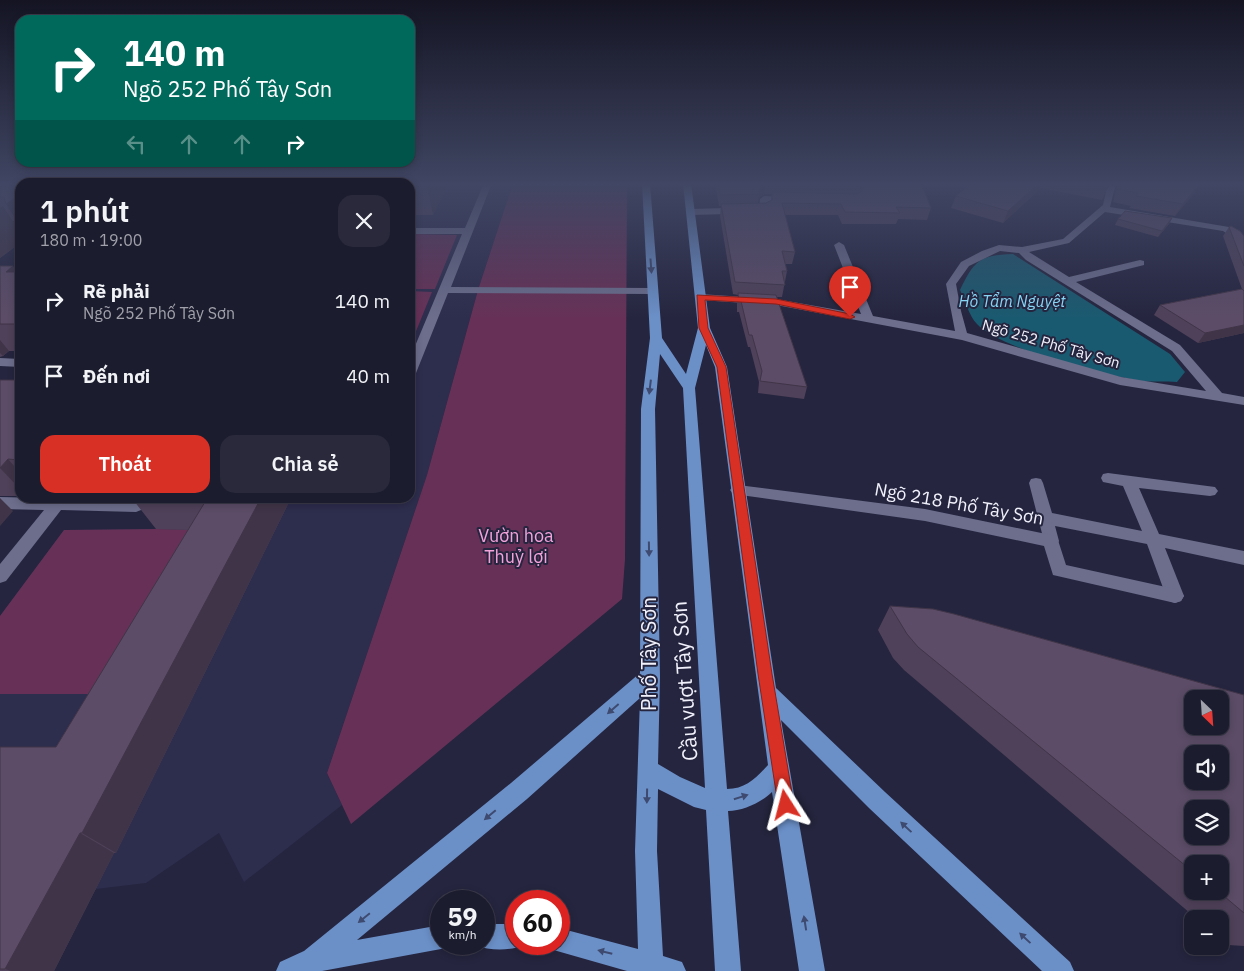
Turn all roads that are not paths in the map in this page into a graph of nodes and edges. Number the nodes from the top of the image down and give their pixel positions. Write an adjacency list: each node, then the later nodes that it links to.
1 (649, 228): 13 (main road, Phố Tây Sơn, one-way to 13)
2 (693, 228): 14 (main road)
3 (1081, 228): 9 (street)
4 (1222, 228): 7 (street)
5 (415, 231): 6 (street)
6 (467, 231): 12 (street)
7 (1244, 242)
8 (839, 245): 15 (street)
9 (1022, 250): 11 (street); 17 (street)
10 (1140, 263): 11 (street)
11 (1067, 280): 23 (street)
12 (445, 290): 13 (street); 19 (street)
13 (653, 291): 18 (main road, Phố Tây Sơn)
14 (700, 297): 15 (street, Ngõ 252 Phố Tây Sơn); 16 (main road)
15 (869, 320): 17 (street, Ngõ 252 Phố Tây Sơn)
16 (704, 328): 22 (main road); 28 (main road)
17 (962, 336): 23 (street, Ngõ 252 Phố Tây Sơn)
18 (656, 338): 22 (main road, Phố Tây Sơn); 38 (main road, Phố Tây Sơn, one-way to 38)
19 (415, 361)
20 (15, 363): 21 (street)
21 (2, 364)
22 (689, 388): 47 (main road, Cầu vượt Tây Sơn)
23 (1217, 395): 24 (street, Ngõ 252 Phố Tây Sơn)
24 (1244, 400)
25 (1108, 478): 26 (street)
26 (1130, 481): 29 (street); 34 (street, Ngõ 218 Phố Tây Sơn)
27 (1036, 484): 33 (street)
28 (738, 490): 35 (street, Ngõ 218 Phố Tây Sơn); 39 (main road)
29 (1210, 491)
30 (0, 503): 31 (street)
31 (57, 504): 32 (street); 37 (street)
32 (136, 506)
33 (1045, 518): 34 (street); 35 (street)
34 (1152, 539): 35 (street, Ngõ 218 Phố Tây Sơn); 36 (street)
35 (1052, 541)
36 (1244, 558)
37 (0, 576)
38 (650, 678): 41 (main road, Phố Tây Sơn); 44 (main road, one-way to 44)
39 (768, 692): 40 (main road); 49 (main road, one-way to 39)
40 (780, 768): 41 (main road, one-way to 40); 48 (main road, one-way to 40)
41 (648, 770): 45 (main road, Phố Tây Sơn, one-way to 45)
42 (430, 939): 44 (main road)
43 (570, 943): 45 (main road, one-way to 43)
44 (313, 960): 46 (main road)
45 (658, 969)
46 (289, 971)
47 (728, 971)
48 (812, 971)
49 (1061, 971)

